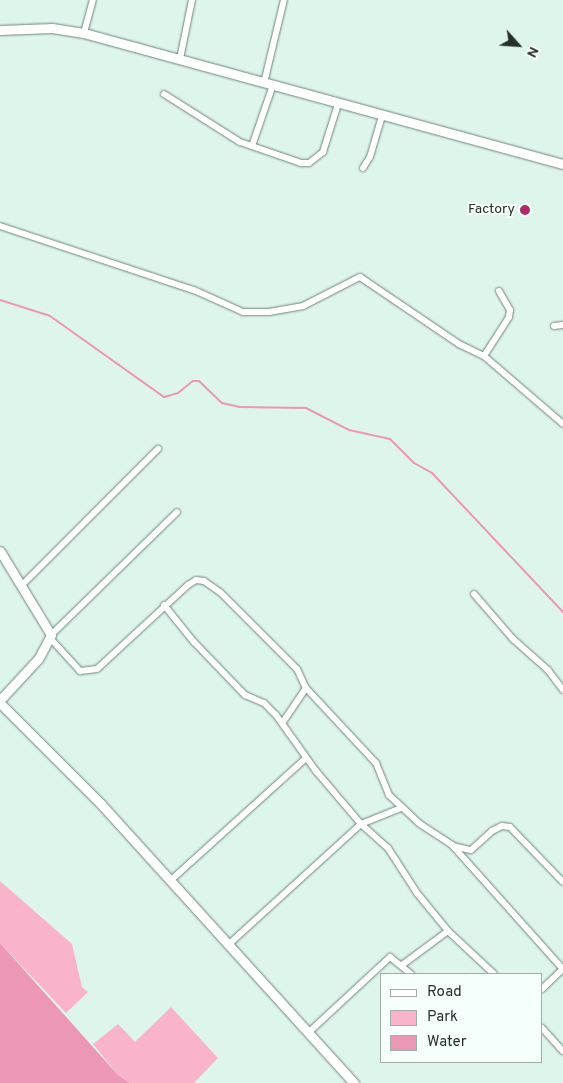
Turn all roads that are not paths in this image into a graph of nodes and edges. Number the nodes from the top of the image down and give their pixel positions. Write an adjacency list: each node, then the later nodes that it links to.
1 (93, 0): 5 (street)
2 (192, 0): 6 (street)
3 (284, 0): 7 (street)
4 (0, 30): 5 (street)
5 (84, 34): 6 (street)
6 (180, 59): 7 (street)
7 (268, 84): 9 (street); 11 (street)
8 (164, 94): 11 (street)
9 (338, 104): 10 (street); 11 (street)
10 (382, 116): 12 (street); 13 (street)
11 (252, 146)
12 (563, 164)
13 (363, 168)
14 (0, 226): 18 (street)
15 (499, 291): 18 (street)
16 (563, 325): 17 (street)
17 (554, 326)
18 (484, 356): 19 (street)
19 (563, 424)
20 (158, 449): 23 (street)
21 (177, 512): 26 (street)
22 (0, 551): 23 (street)
23 (21, 586): 26 (street)
24 (474, 594): 28 (street)
25 (164, 605): 26 (street); 27 (street); 30 (street)
26 (51, 637): 29 (street)
27 (306, 688): 30 (street); 32 (street)
28 (563, 690)
29 (0, 701): 35 (street)
30 (282, 722): 31 (street)
31 (306, 758): 33 (street); 35 (street)
32 (401, 808): 33 (street); 34 (street)
33 (361, 824): 37 (street); 38 (street)
34 (452, 845): 36 (street); 40 (street)
35 (170, 881): 38 (street)
36 (563, 882)
37 (448, 931): 39 (street); 42 (street)
38 (228, 945): 45 (street)
39 (402, 965): 41 (street); 45 (street)
40 (563, 969): 43 (street)
41 (410, 973)
42 (493, 973)
43 (543, 988)
44 (543, 1029): 46 (street)
45 (308, 1033): 47 (street)
46 (563, 1051)
47 (354, 1083)

